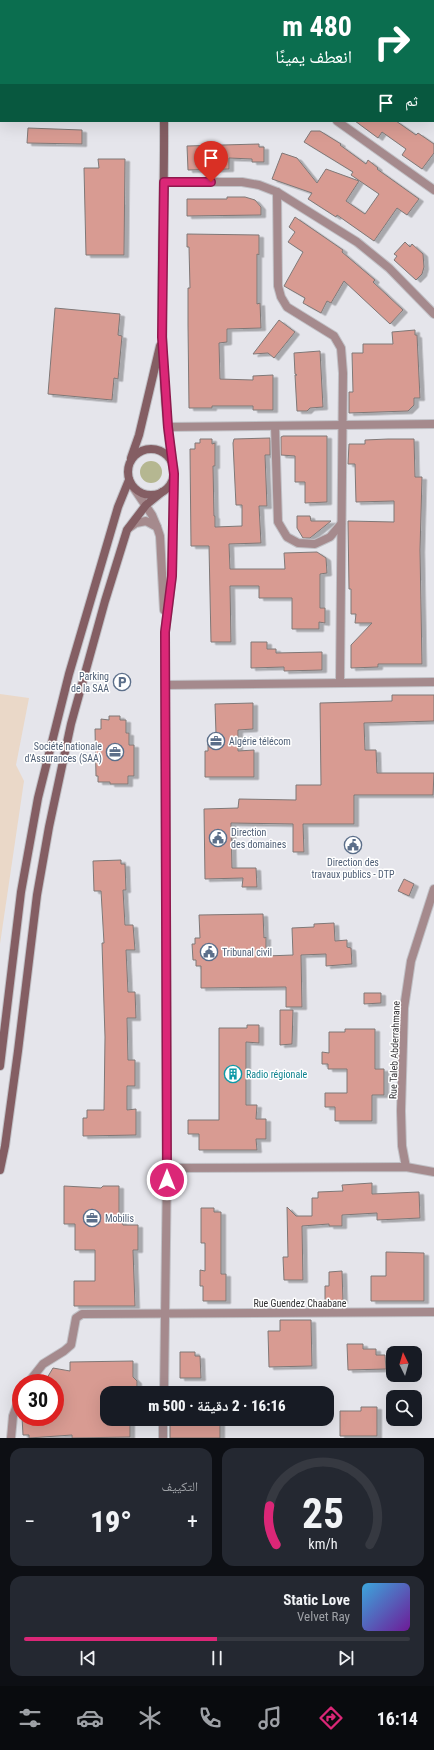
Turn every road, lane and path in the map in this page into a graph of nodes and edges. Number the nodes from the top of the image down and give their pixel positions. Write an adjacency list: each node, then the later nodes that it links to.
1 (164, 122): 3 (main road)
2 (338, 122): 4 (street)
3 (164, 182): 5 (street); 7 (main road)
4 (434, 190)
5 (277, 192): 6 (street); 8 (street)
6 (434, 314)
7 (162, 337): 11 (main road); 12 (main road)
8 (342, 424): 9 (street); 10 (street); 17 (street)
9 (434, 424)
10 (275, 426): 11 (street); 17 (street)
11 (168, 427): 13 (main road)
12 (129, 465): 13 (main road); 14 (main road)
13 (174, 470): 15 (main road); 20 (street)
14 (131, 483): 15 (main road); 16 (street); 25 (main road)
15 (162, 492): 16 (main road)
16 (146, 505): 18 (street); 19 (main road)
17 (341, 524): 22 (street)
18 (157, 527): 19 (street); 20 (street)
19 (127, 530): 28 (main road)
20 (165, 632): 23 (street)
21 (434, 682): 22 (street)
22 (340, 683): 23 (street)
23 (165, 686): 27 (street)
24 (434, 889): 26 (street, Rue Taleb Abderrahmane)
25 (0, 1066)
26 (406, 1166): 27 (street); 29 (street)
27 (167, 1168): 31 (street)
28 (0, 1170)
29 (434, 1172)
30 (434, 1312): 31 (street, Rue Guendez Chaabane)
31 (165, 1314): 32 (street, Rue Guendez Chaabane); 33 (street)
32 (35, 1374)
33 (164, 1386)
34 (13, 1426): 36 (street)
35 (163, 1426): 37 (street)
36 (12, 1438)
37 (163, 1438)

